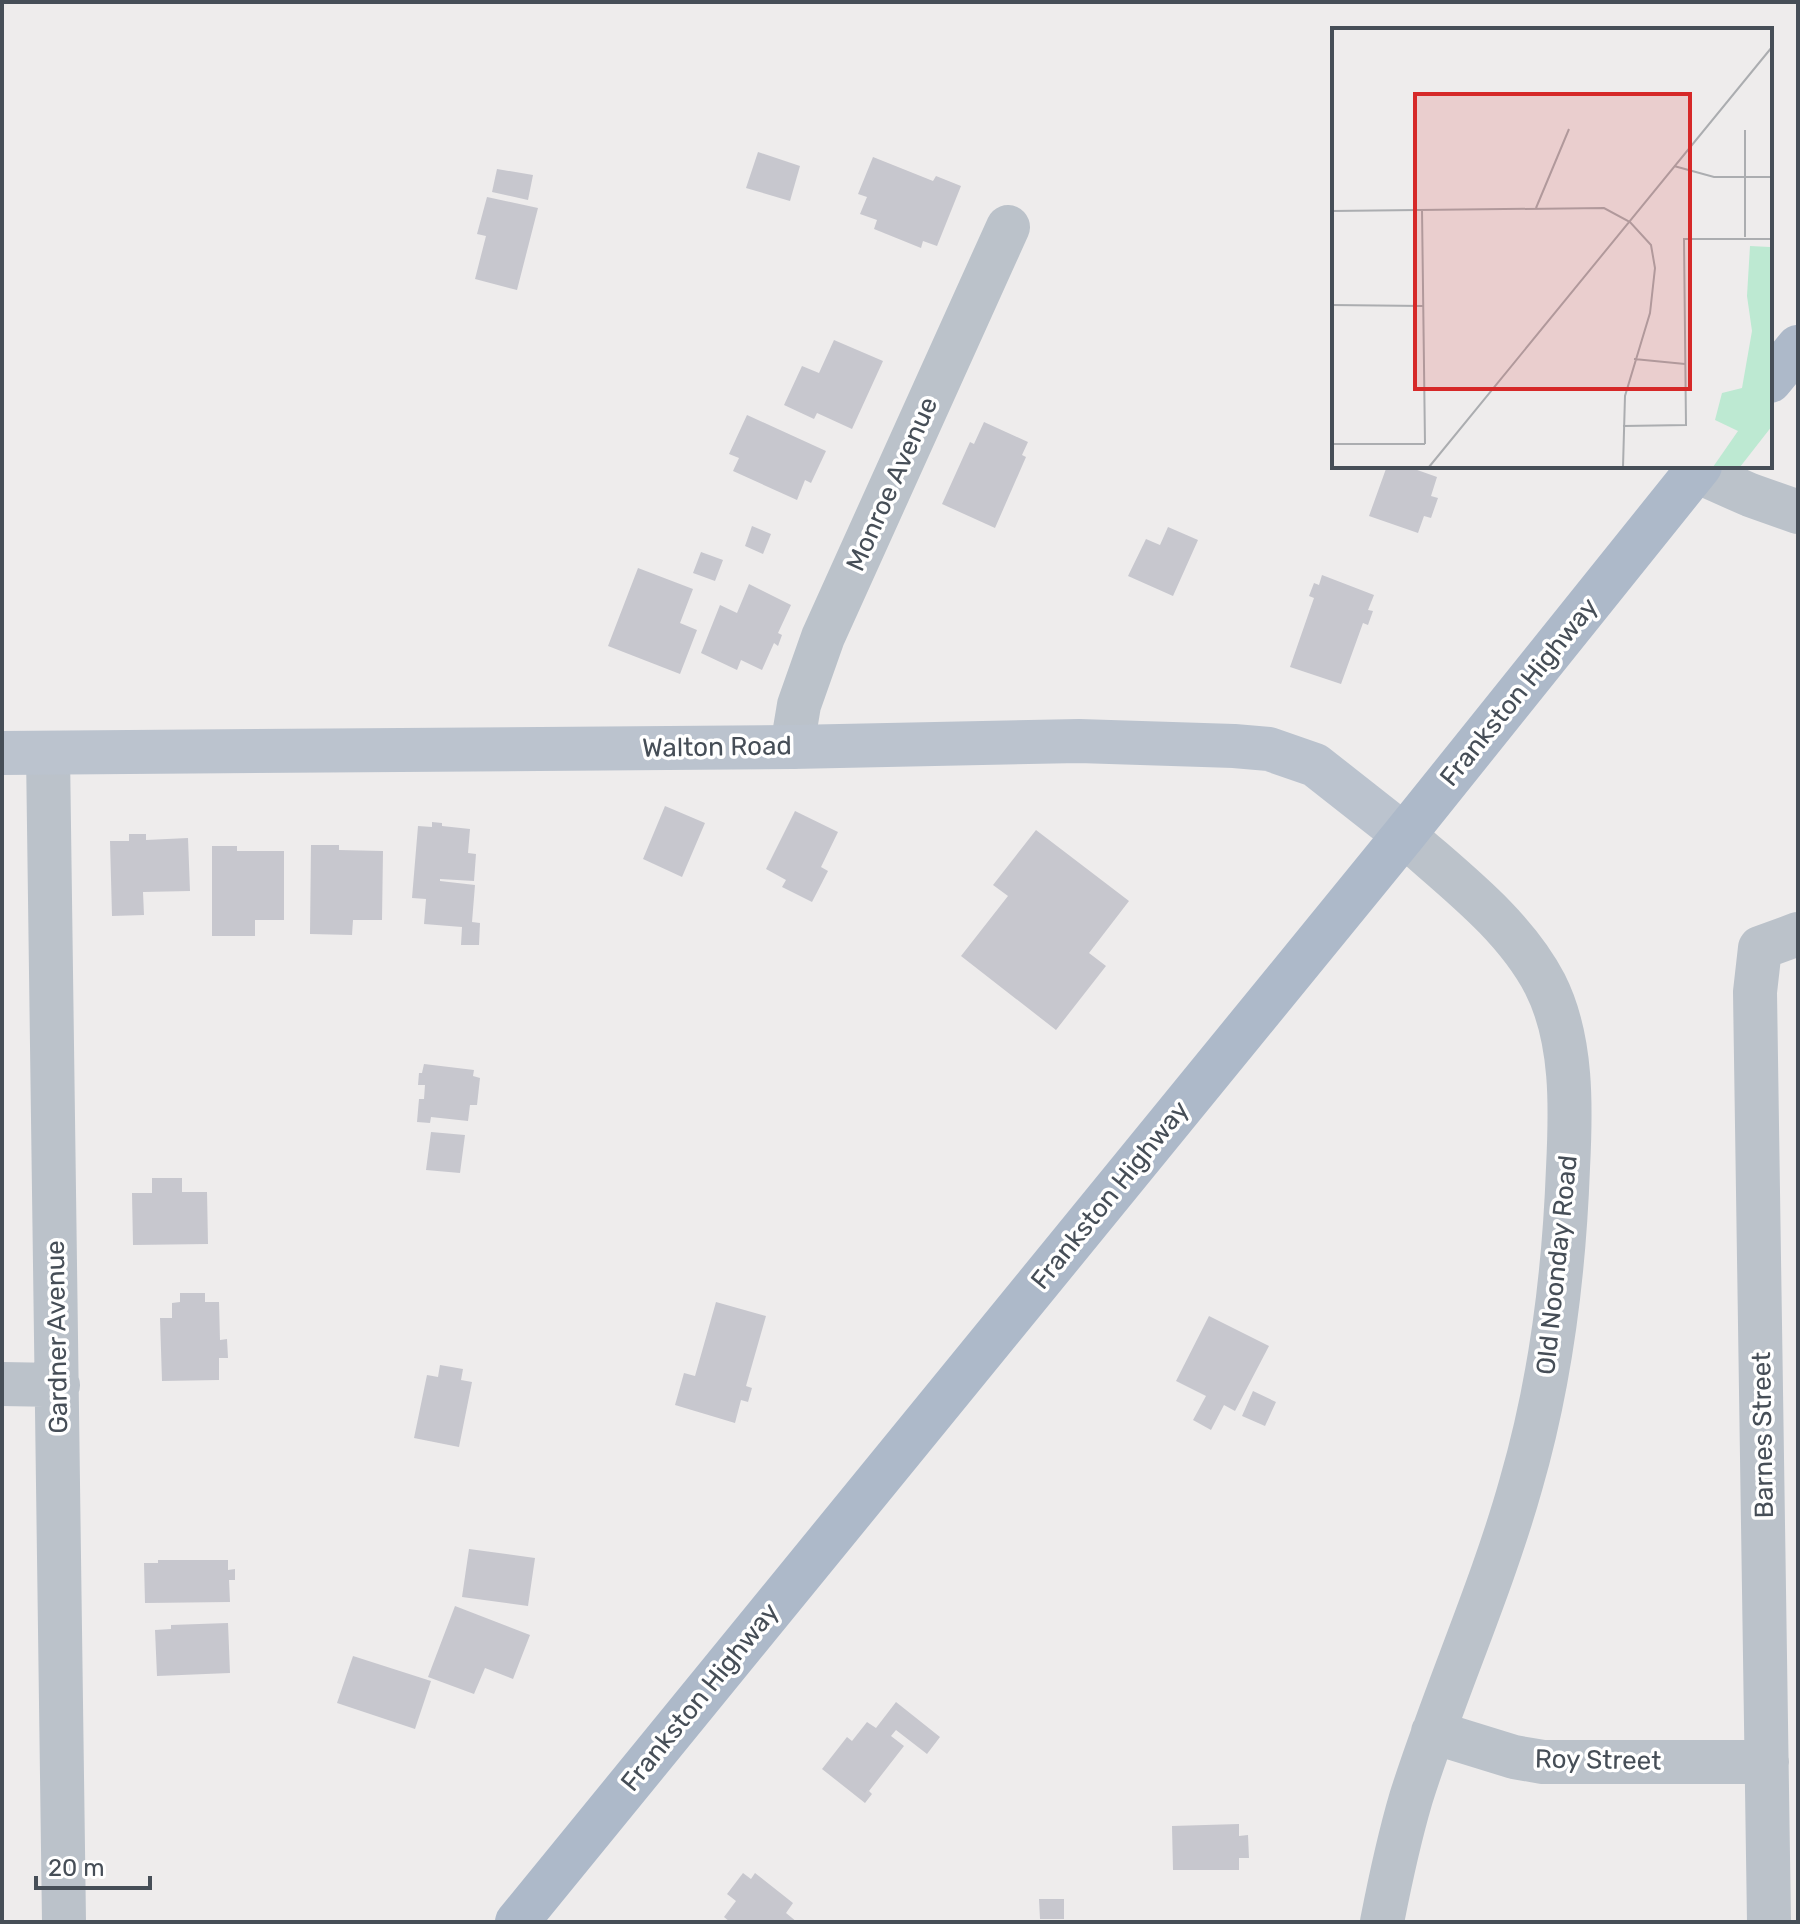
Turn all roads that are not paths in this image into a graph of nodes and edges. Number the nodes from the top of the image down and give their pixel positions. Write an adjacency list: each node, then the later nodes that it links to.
1 (1008, 227): 6 (street, Monroe Avenue)
2 (1798, 347): 3 (main road)
3 (1772, 379)
4 (1698, 468): 5 (street); 9 (main road, Frankston Highway)
5 (1798, 512)
6 (792, 747): 8 (street, Walton Road); 9 (street, Walton Road)
7 (2, 753): 8 (street, Walton Road)
8 (48, 753): 12 (street, Gardner Avenue)
9 (1404, 835): 13 (street, Old Noonday Road); 16 (main road, Frankston Highway)
10 (1779, 941): 14 (street, Barnes Street)
11 (2, 1384): 12 (street)
12 (58, 1385): 15 (street, Gardner Avenue)
13 (1433, 1732): 14 (street, Roy Street); 17 (street, Old Noonday Road)
14 (1767, 1762): 18 (street, Barnes Street)
15 (64, 1922)
16 (517, 1922)
17 (1382, 1922)
18 (1769, 1922)

